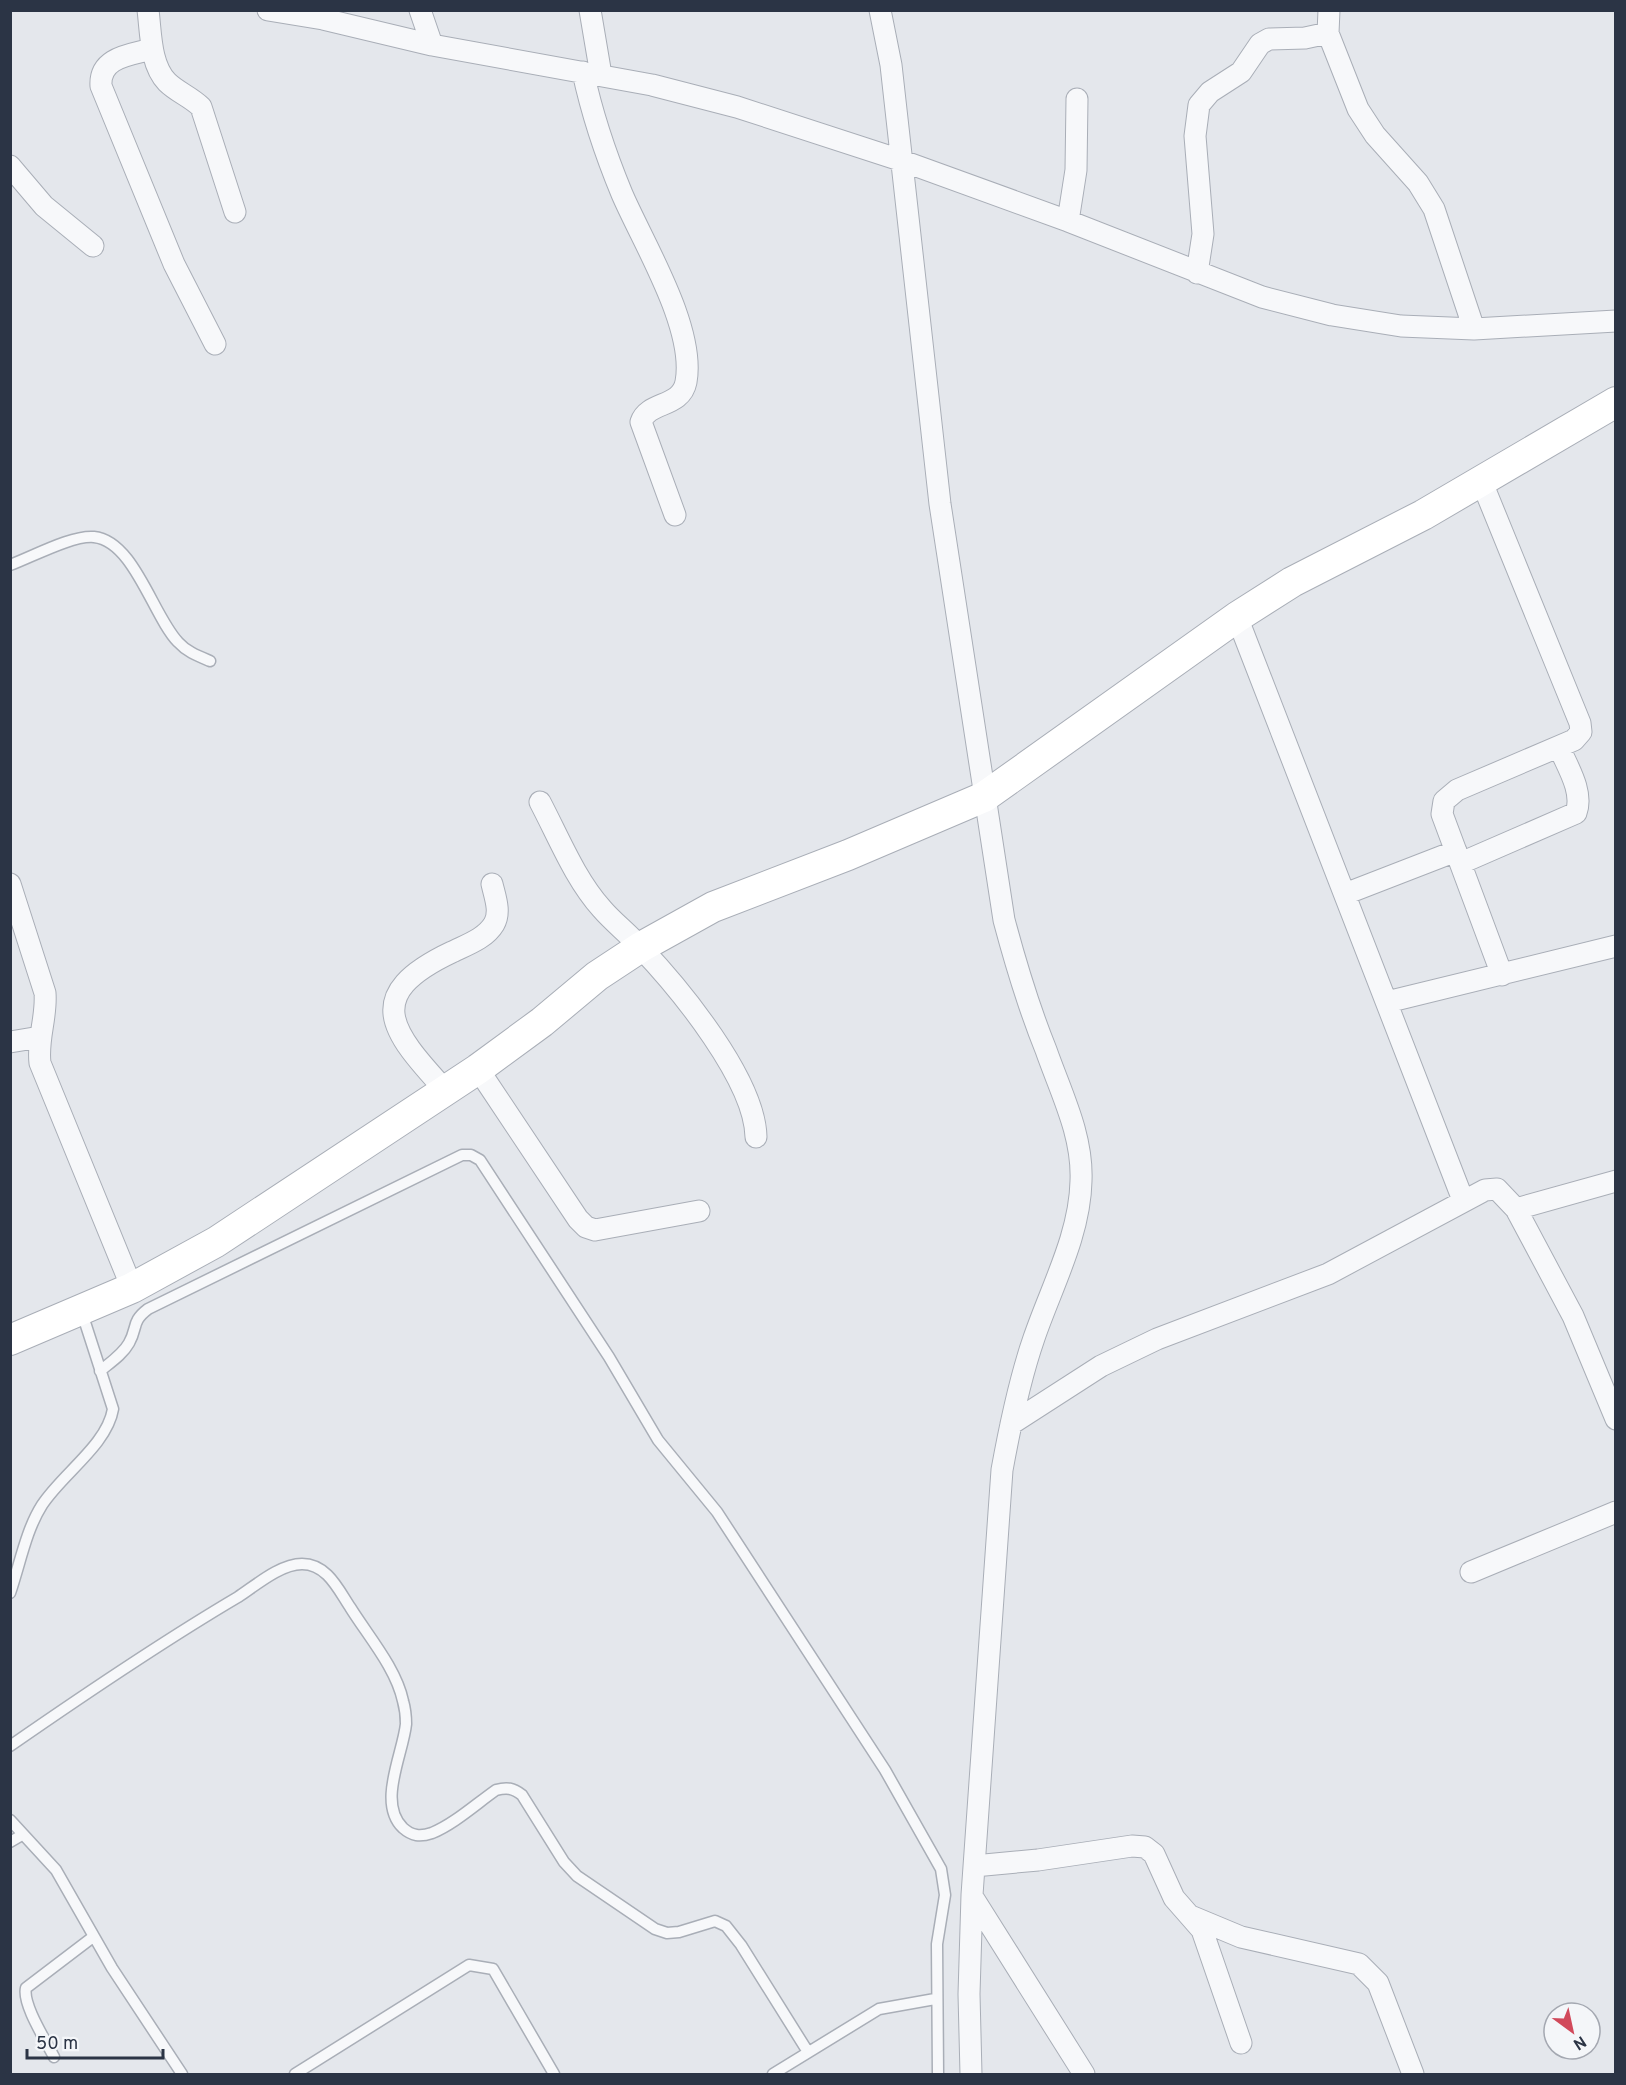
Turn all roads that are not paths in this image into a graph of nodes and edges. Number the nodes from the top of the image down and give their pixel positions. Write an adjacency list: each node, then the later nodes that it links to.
1 (148, 10): 9 (street)
2 (268, 10): 8 (street)
3 (420, 10): 8 (street)
4 (590, 10): 10 (street)
5 (880, 10): 12 (street)
6 (1329, 10): 7 (street)
7 (1328, 33): 17 (street); 19 (street)
8 (432, 45): 10 (street)
9 (152, 49): 14 (street); 20 (street)
10 (592, 74): 12 (street); 23 (street)
11 (1077, 99): 15 (street)
12 (900, 160): 15 (street); 28 (street)
13 (10, 166): 16 (street)
14 (235, 212)
15 (1068, 221): 17 (street)
16 (93, 246)
17 (1197, 273): 19 (street)
18 (1616, 321): 19 (street)
19 (1474, 329)
20 (215, 344)
21 (1616, 402): 22 (street)
22 (1481, 480): 25 (street); 27 (street)
23 (675, 514)
24 (10, 565): 26 (lane)
25 (1237, 617): 28 (street); 33 (street)
26 (210, 661)
27 (1559, 747): 30 (street); 30 (street)
28 (984, 797): 35 (street); 52 (street)
29 (540, 802): 35 (street)
30 (1459, 857): 33 (street); 36 (street)
31 (10, 884): 38 (street)
32 (492, 884): 41 (street)
33 (1345, 894): 37 (street)
34 (1616, 946): 36 (street)
35 (641, 947): 40 (street); 42 (street)
36 (1502, 975): 37 (street)
37 (1387, 1002): 44 (street)
38 (40, 1037): 39 (street); 47 (street)
39 (10, 1042)
40 (478, 1069): 41 (street); 46 (street)
41 (445, 1090): 47 (street)
42 (756, 1137)
43 (1616, 1181): 45 (street)
44 (1463, 1200): 45 (street); 52 (street)
45 (1516, 1209): 51 (street)
46 (699, 1211)
47 (132, 1288): 48 (street)
48 (81, 1310): 49 (street); 50 (lane)
49 (10, 1340)
50 (100, 1371): 55 (lane); 64 (lane)
51 (1616, 1419)
52 (1011, 1424): 60 (street)
53 (1616, 1512): 54 (street)
54 (1471, 1572)
55 (10, 1593)
56 (10, 1746): 66 (lane)
57 (10, 1820): 58 (lane)
58 (22, 1835): 59 (lane); 63 (lane)
59 (10, 1842)
60 (974, 1866): 61 (street); 62 (street)
61 (972, 1895): 73 (street); 74 (street)
62 (1193, 1917): 65 (street); 75 (street)
63 (93, 1937): 67 (lane); 68 (lane)
64 (936, 1999): 66 (lane); 72 (lane)
65 (1241, 2043)
66 (808, 2052): 71 (lane)
67 (54, 2057)
68 (183, 2074)
69 (295, 2074): 70 (lane)
70 (554, 2074)
71 (773, 2074)
72 (938, 2074)
73 (971, 2074)
74 (1084, 2074)
75 (1413, 2074)

